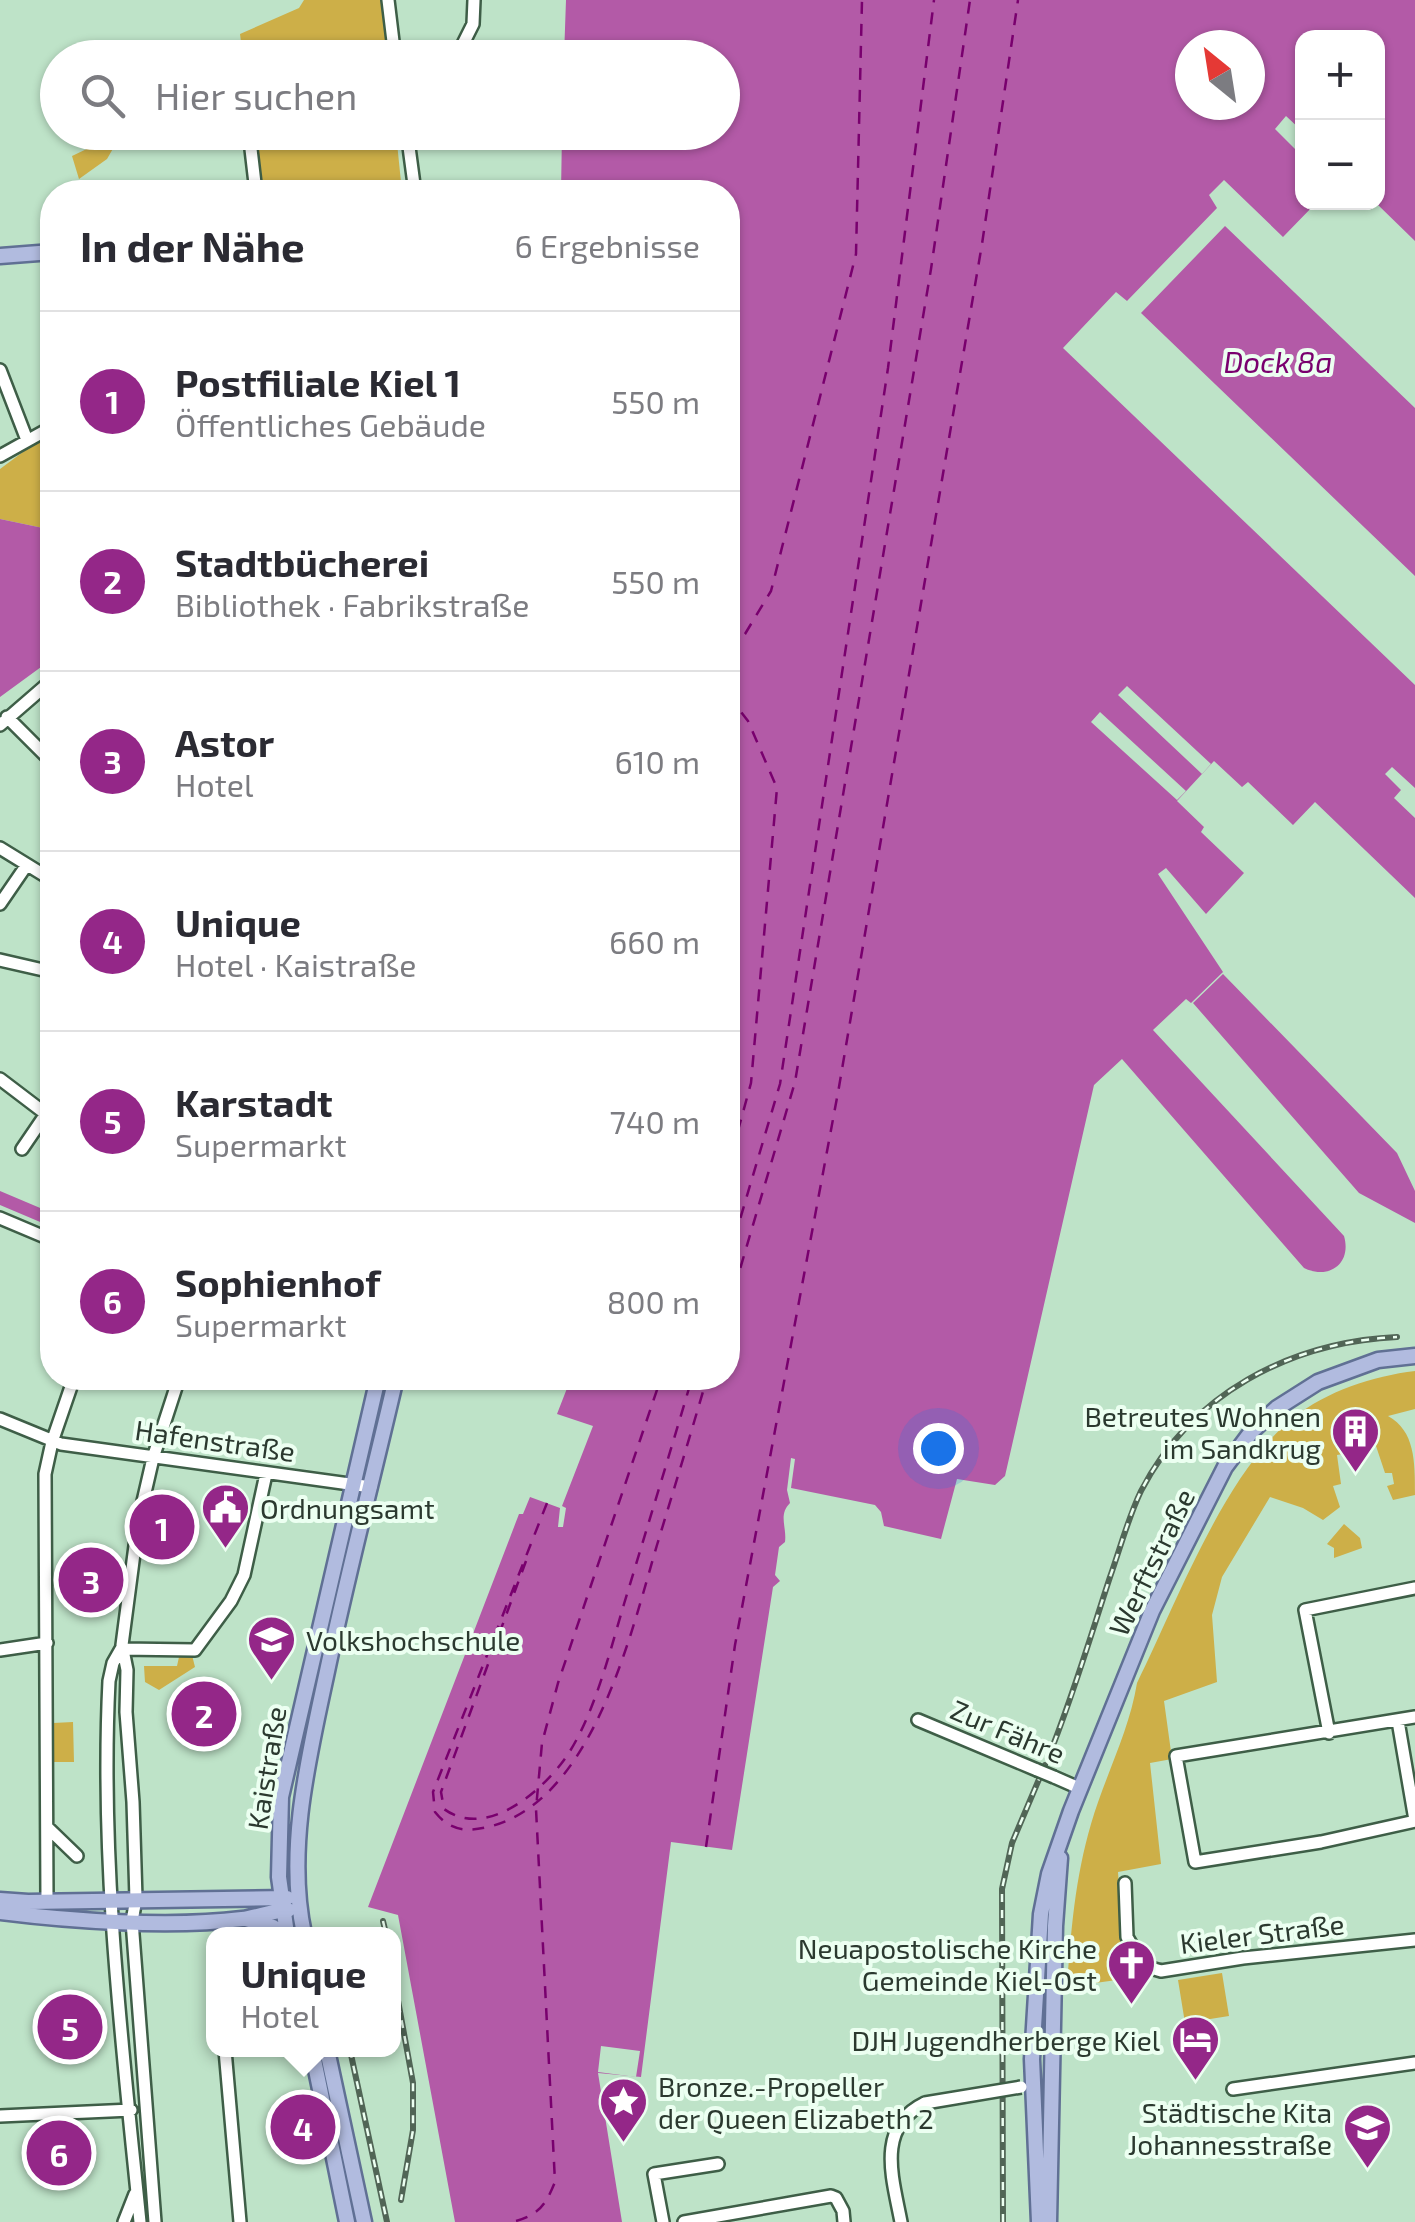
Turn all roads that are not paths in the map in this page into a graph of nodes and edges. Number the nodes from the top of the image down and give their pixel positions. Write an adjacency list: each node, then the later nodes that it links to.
1 (388, 0): 4 (street)
2 (474, 1): 3 (street); 5 (street)
3 (470, 15)
4 (393, 40)
5 (465, 40)
6 (251, 150): 8 (street)
7 (409, 150): 9 (street)
8 (255, 180)
9 (413, 180)
10 (40, 253): 11 (main road)
11 (0, 256)
12 (0, 370): 14 (street)
13 (40, 433): 14 (street)
14 (26, 440): 15 (street)
15 (0, 456)
16 (40, 690): 17 (street)
17 (4, 721): 18 (street)
18 (40, 752)
19 (0, 848): 20 (street)
20 (26, 866): 21 (street); 22 (street)
21 (40, 872)
22 (0, 904)
23 (0, 960): 24 (street)
24 (40, 969)
25 (0, 1079): 26 (street)
26 (40, 1104)
27 (40, 1123): 28 (street)
28 (22, 1149)
29 (0, 1218): 30 (street)
30 (40, 1235)
31 (1415, 1356): 50 (main road, Werftstraße)
32 (70, 1390): 37 (street)
33 (174, 1390): 38 (street)
34 (375, 1390): 40 (main road, Kaistraße)
35 (393, 1390): 41 (main road, Kaistraße)
36 (0, 1419): 37 (street, Hafenstraße)
37 (52, 1442): 38 (street, Hafenstraße); 43 (street)
38 (153, 1458): 39 (street, Hafenstraße); 44 (street)
39 (266, 1474): 40 (street, Hafenstraße); 44 (street)
40 (352, 1484): 41 (street, Hafenstraße); 59 (main road, Kaistraße)
41 (371, 1486): 59 (main road, Kaistraße)
42 (1415, 1588): 49 (street)
43 (47, 1643): 45 (street); 52 (street)
44 (122, 1647): 56 (street); 56 (street)
45 (0, 1650)
46 (1415, 1717): 48 (street)
47 (918, 1720): 50 (street, Zur Fähre, bridge)
48 (1398, 1720): 49 (street); 51 (street)
49 (1329, 1733): 51 (street)
50 (1079, 1788): 53 (main road, Werftstraße)
51 (1415, 1820)
52 (48, 1828): 54 (street); 58 (street)
53 (1062, 1836): 73 (main road, Werftstraße); 93 (main road, Werftstraße)
54 (70, 1852)
55 (1125, 1883): 68 (street, Kieler Straße)
56 (124, 1899): 58 (main road); 59 (main road); 62 (street); 63 (street)
57 (0, 1900): 58 (main road)
58 (47, 1901)
59 (287, 1905): 61 (main road); 66 (main road, Kaistraße); 67 (main road, Kaistraße)
60 (0, 1912): 62 (main road)
61 (245, 1919): 64 (main road); 65 (main road)
62 (113, 1920): 63 (main road); 75 (street)
63 (132, 1921): 64 (main road); 83 (street)
64 (218, 1927)
65 (273, 1927)
66 (286, 1927)
67 (300, 1927)
68 (1415, 1940)
69 (225, 2057): 84 (street)
70 (313, 2057): 85 (main road)
71 (329, 2057): 86 (main road)
72 (1415, 2063): 74 (street)
73 (1028, 2086): 91 (street, bridge); 92 (main road, Werftstraße)
74 (1232, 2088)
75 (131, 2110): 76 (street); 78 (street)
76 (0, 2116)
77 (718, 2164): 87 (street)
78 (137, 2190): 81 (street); 82 (street)
79 (836, 2198): 80 (street); 89 (street); 90 (street)
80 (707, 2220): 88 (street)
81 (124, 2222)
82 (140, 2222)
83 (155, 2222)
84 (240, 2222)
85 (347, 2222)
86 (364, 2222)
87 (663, 2222)
88 (684, 2222)
89 (836, 2222)
90 (844, 2222)
91 (901, 2222)
92 (1038, 2222)
93 (1050, 2222)

